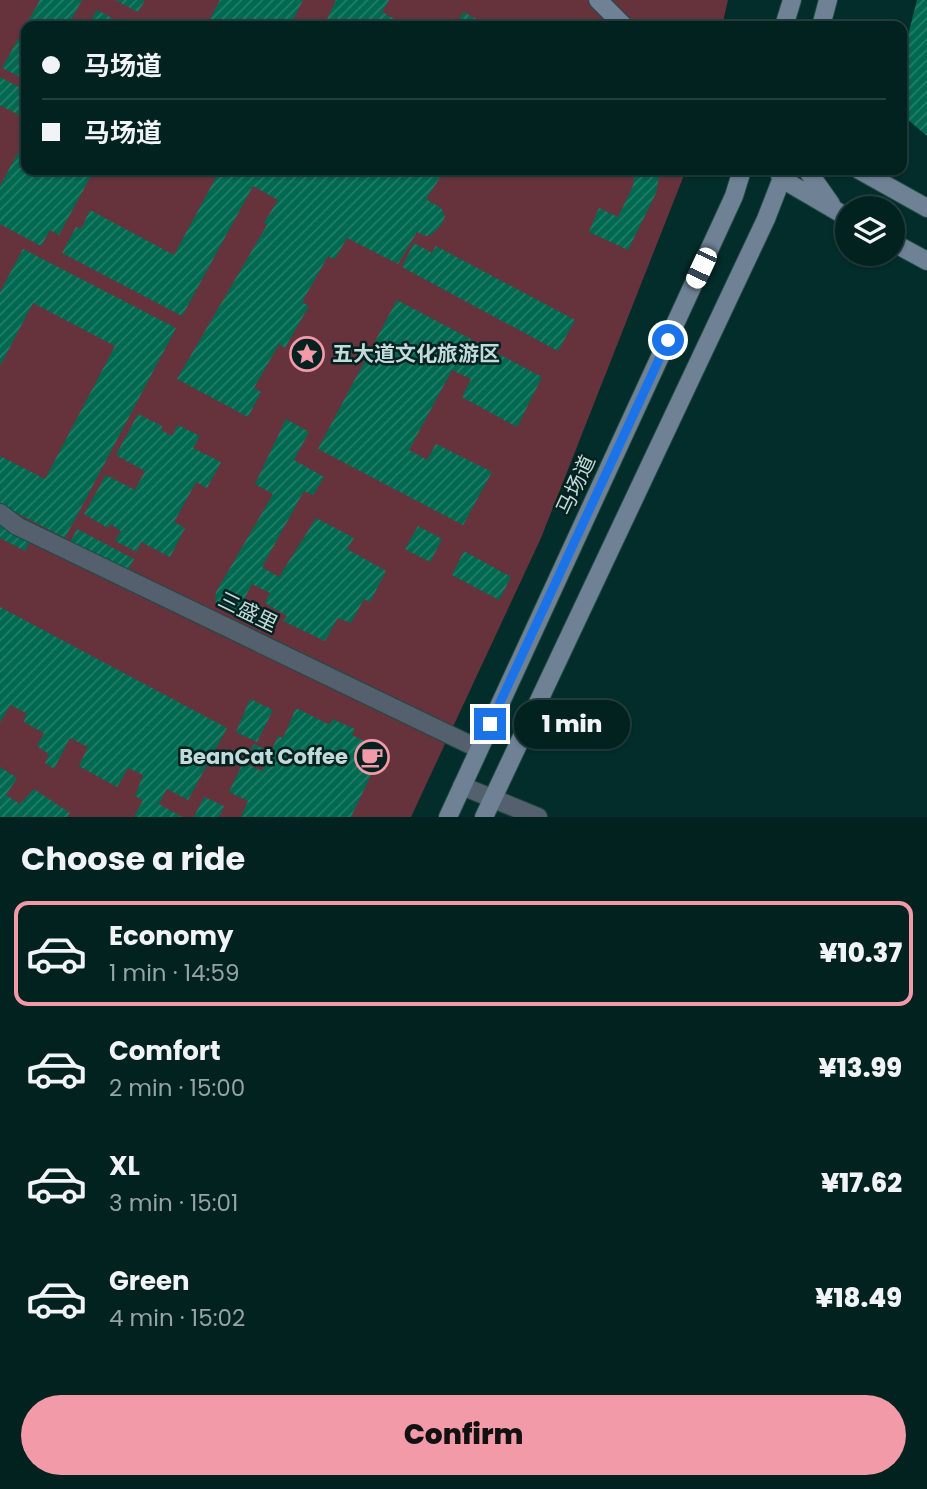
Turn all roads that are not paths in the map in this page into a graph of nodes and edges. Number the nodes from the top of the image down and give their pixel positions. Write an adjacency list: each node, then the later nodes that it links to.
1 (598, 0): 4 (main road)
2 (792, 0): 5 (main road)
3 (828, 0): 6 (main road)
4 (619, 21)
5 (786, 21)
6 (822, 21)
7 (740, 175): 18 (main road, 马场道)
8 (780, 175): 20 (main road)
9 (784, 175): 14 (main road)
10 (811, 175): 12 (main road)
11 (869, 175): 13 (main road)
12 (835, 205)
13 (927, 208)
14 (835, 209)
15 (905, 249): 16 (main road)
16 (927, 261)
17 (0, 513): 18 (street, 三盛里)
18 (479, 749): 19 (main road, 马场道)
19 (462, 786): 20 (street); 21 (main road, 马场道)
20 (493, 798): 22 (main road); 23 (street)
21 (448, 817)
22 (484, 817)
23 (538, 817)

